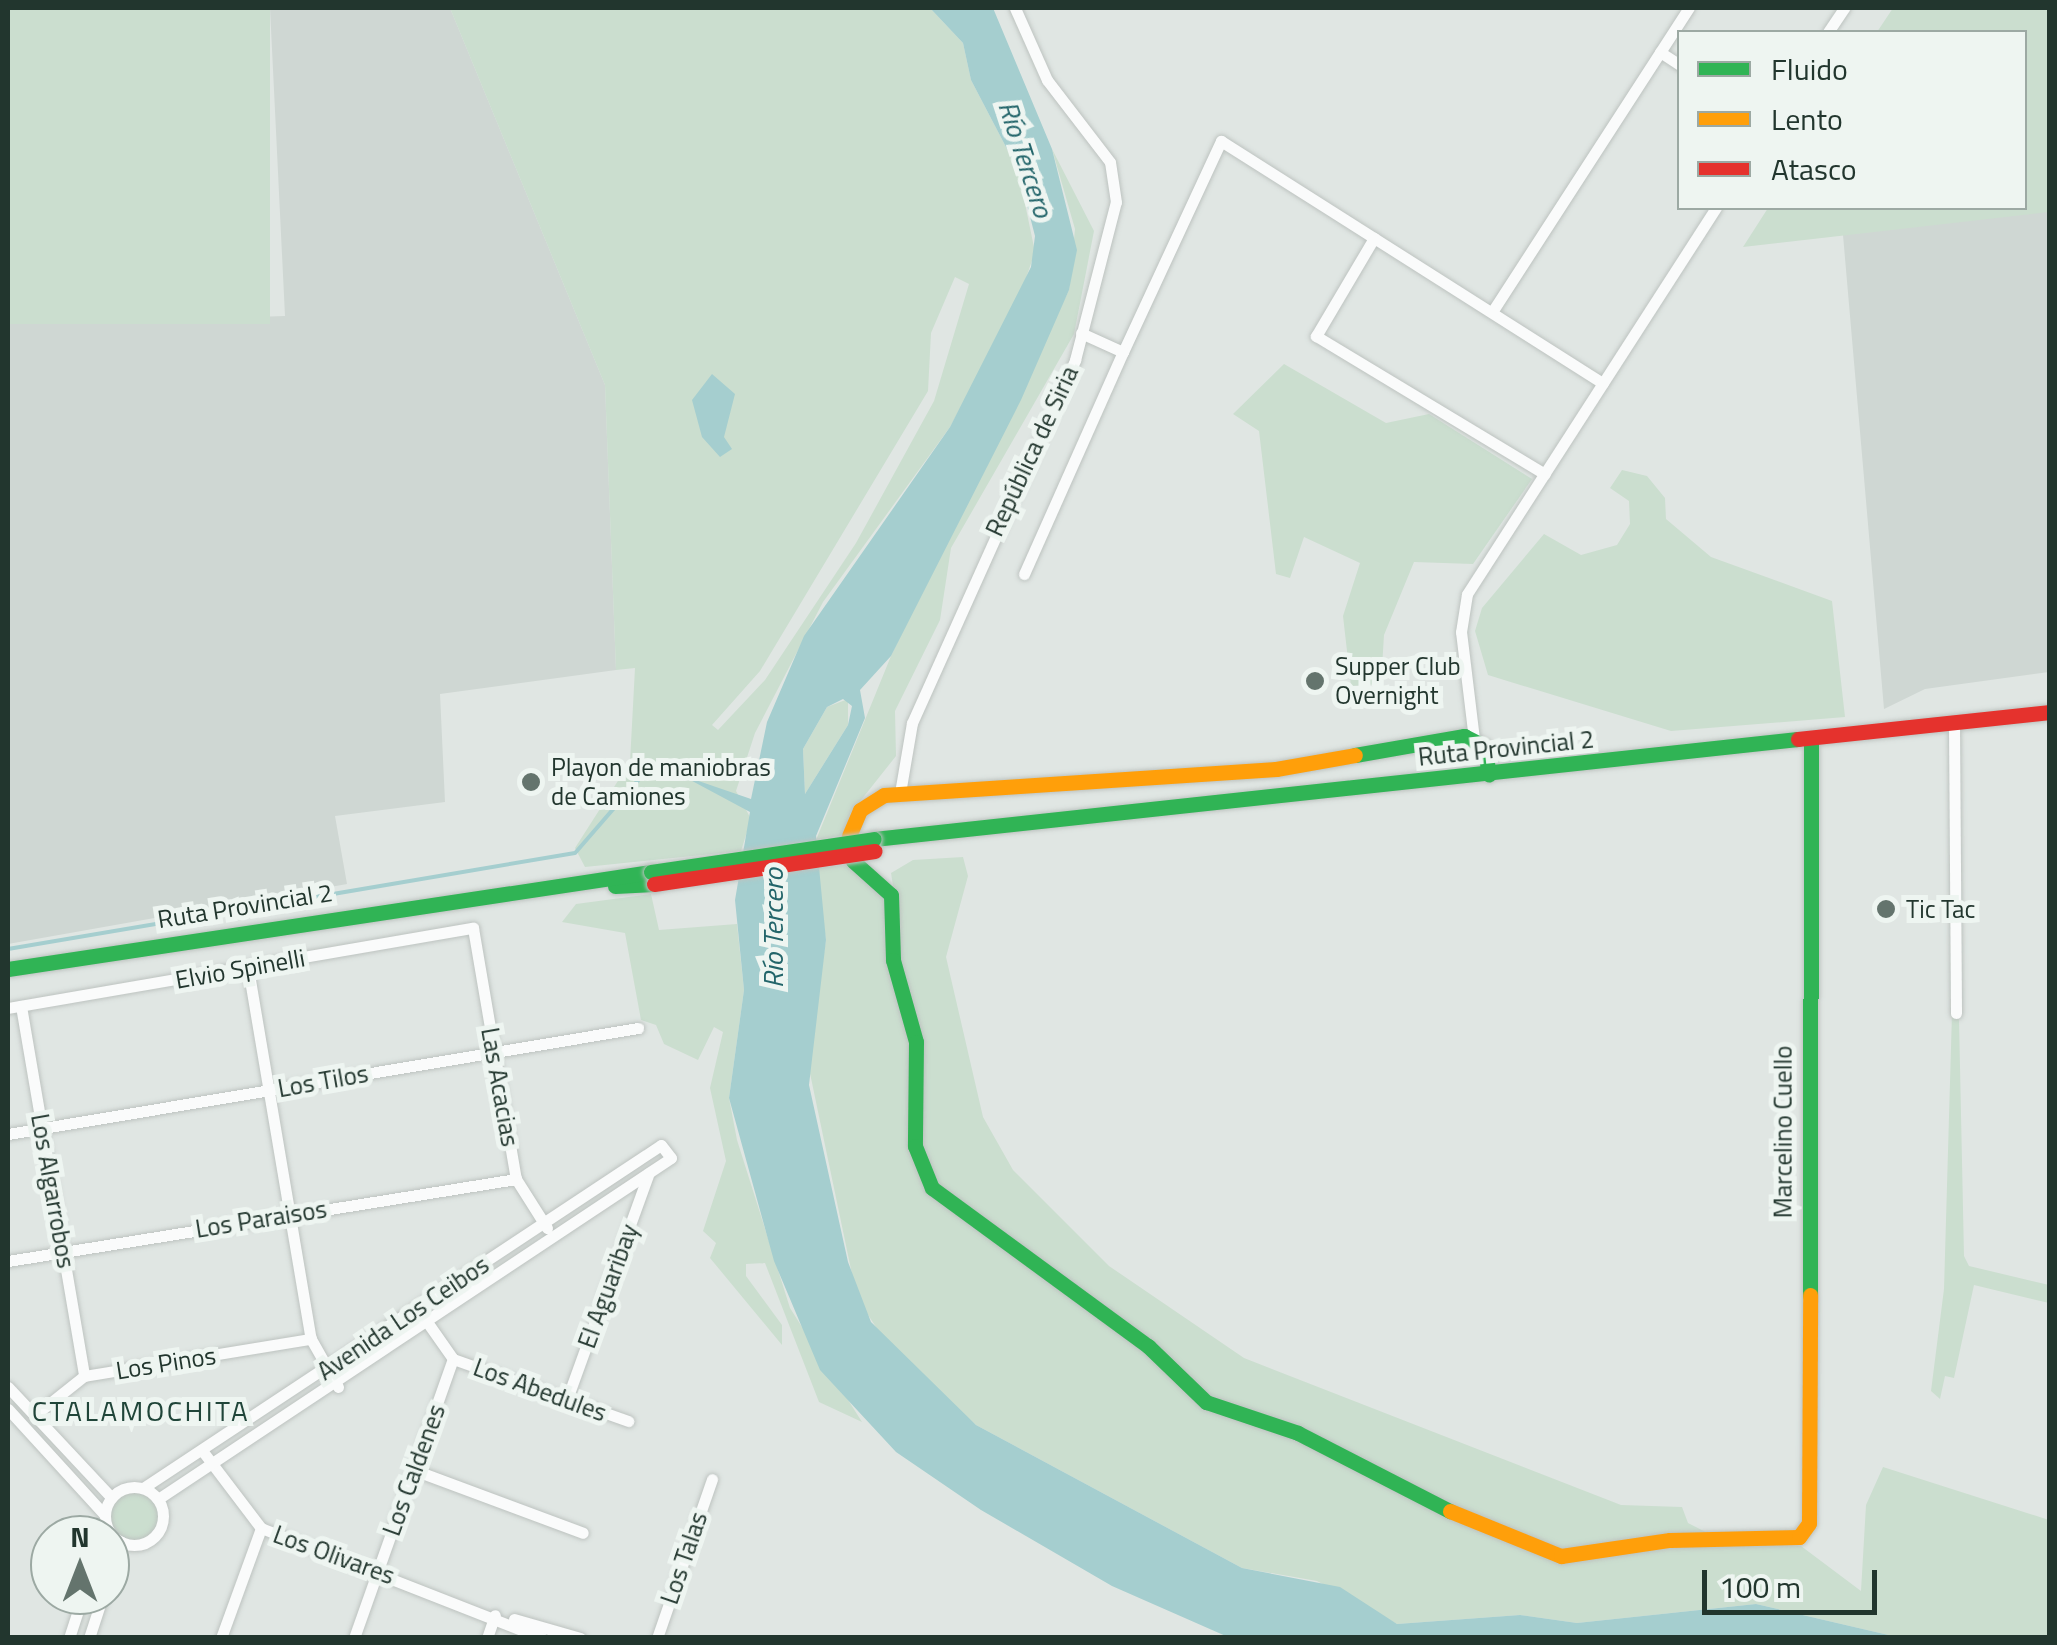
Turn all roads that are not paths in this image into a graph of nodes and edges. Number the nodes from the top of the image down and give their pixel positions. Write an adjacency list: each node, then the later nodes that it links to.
1 (1016, 8): 10 (street, República de Siria)
2 (1689, 8): 5 (street)
3 (1844, 8): 4 (street)
4 (1829, 30)
5 (1660, 52): 6 (street); 9 (street)
6 (1677, 62)
7 (1715, 210): 12 (street)
8 (1374, 238): 9 (street); 11 (street); 13 (street)
9 (1492, 312): 12 (street)
10 (1081, 333): 11 (street); 20 (street, República de Siria)
11 (1124, 352): 14 (street)
12 (1603, 383): 13 (street)
13 (1545, 474): 17 (street)
14 (1024, 574)
15 (2050, 712): 16 (street, Ruta Provincial 2)
16 (1954, 723): 18 (street, Ruta Provincial 2); 30 (street)
17 (1474, 739): 19 (street); 20 (street)
18 (1811, 742): 19 (street, Ruta Provincial 2); 22 (street, Marcelino Cuello)
19 (1489, 775): 24 (street, Ruta Provincial 2, bridge)
20 (900, 793): 21 (street)
21 (849, 836)
22 (853, 861)
23 (473, 928): 25 (street, Elvio Spinelli); 32 (street, Las Acacias)
24 (70, 960): 26 (street, Ruta Provincial 2); 27 (street)
25 (248, 968): 28 (street, Elvio Spinelli); 33 (street)
26 (8, 969)
27 (8, 980)
28 (21, 1006): 29 (street, Elvio Spinelli); 34 (street, Los Algarrobos)
29 (8, 1008)
30 (1956, 1012)
31 (638, 1028): 32 (street, Los Tilos)
32 (495, 1051): 33 (street, Los Tilos); 37 (street, Las Acacias)
33 (270, 1090): 34 (street, Los Tilos); 38 (street)
34 (43, 1128): 35 (street, Los Tilos); 41 (street, Los Algarrobos)
35 (8, 1134)
36 (649, 1172): 39 (street, Avenida Los Ceibos); 40 (street, Avenida Los Ceibos); 51 (street, El Aguaribay)
37 (516, 1179): 38 (street, Los Paraisos); 39 (street, Las Acacias)
38 (290, 1214): 41 (street, Los Paraisos); 45 (street)
39 (542, 1223): 40 (street, Las Acacias); 43 (street, Avenida Los Ceibos)
40 (554, 1235): 44 (street, Avenida Los Ceibos)
41 (64, 1252): 42 (street, Los Paraisos); 48 (street, Los Algarrobos)
42 (8, 1261)
43 (418, 1309): 44 (street, Los Abedules); 47 (street, Avenida Los Ceibos)
44 (429, 1323): 46 (street, Los Abedules); 49 (street, Avenida Los Ceibos)
45 (311, 1339): 47 (street); 48 (street, Los Pinos)
46 (453, 1359): 51 (street, Los Abedules); 57 (street, Los Caldenes)
47 (327, 1370): 49 (street); 55 (street, Avenida Los Ceibos)
48 (84, 1376): 53 (street, Los Pinos)
49 (338, 1387): 56 (street, Avenida Los Ceibos)
50 (9, 1390): 53 (street)
51 (566, 1399): 54 (street, Los Abedules)
52 (8, 1409): 62 (street)
53 (35, 1415): 60 (street)
54 (628, 1422)
55 (204, 1452): 56 (street, Los Olivares); 59 (street, Avenida Los Ceibos)
56 (216, 1468): 61 (street, Avenida Los Ceibos); 63 (street, Los Olivares)
57 (414, 1470): 64 (street); 66 (street, Los Caldenes)
58 (712, 1479): 73 (street, Los Talas)
59 (143, 1488): 60 (street); 61 (street)
60 (110, 1497): 62 (street)
61 (158, 1499): 65 (street)
62 (104, 1514)
63 (261, 1528): 66 (street, Los Olivares); 68 (street)
64 (583, 1533)
65 (130, 1540)
66 (378, 1571): 67 (street, Los Olivares); 69 (street, Los Caldenes)
67 (496, 1615): 70 (street); 71 (street); 72 (street)
68 (221, 1638)
69 (354, 1638)
70 (487, 1638)
71 (542, 1638)
72 (580, 1638)
73 (656, 1638)

